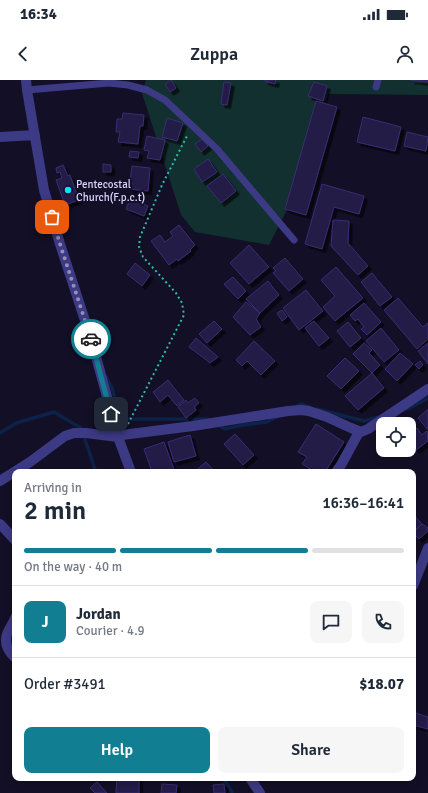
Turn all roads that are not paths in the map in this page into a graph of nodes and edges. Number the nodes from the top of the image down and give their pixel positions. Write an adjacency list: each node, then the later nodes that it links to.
1 (26, 85): 2 (street); 4 (lane)
2 (35, 135): 3 (street); 7 (street)
3 (0, 137)
4 (294, 240)
5 (428, 389): 6 (street)
6 (359, 432): 7 (street); 10 (street)
7 (120, 436): 8 (street); 9 (street)
8 (19, 469)
9 (130, 469)
10 (339, 469)
11 (12, 473): 12 (street)
12 (0, 481)
13 (0, 524): 14 (street)
14 (12, 537)
15 (428, 548): 16 (street)
16 (416, 578)
17 (12, 624): 18 (street)
18 (4, 648): 19 (street)
19 (12, 655)
20 (252, 781): 21 (street)
21 (260, 793)

